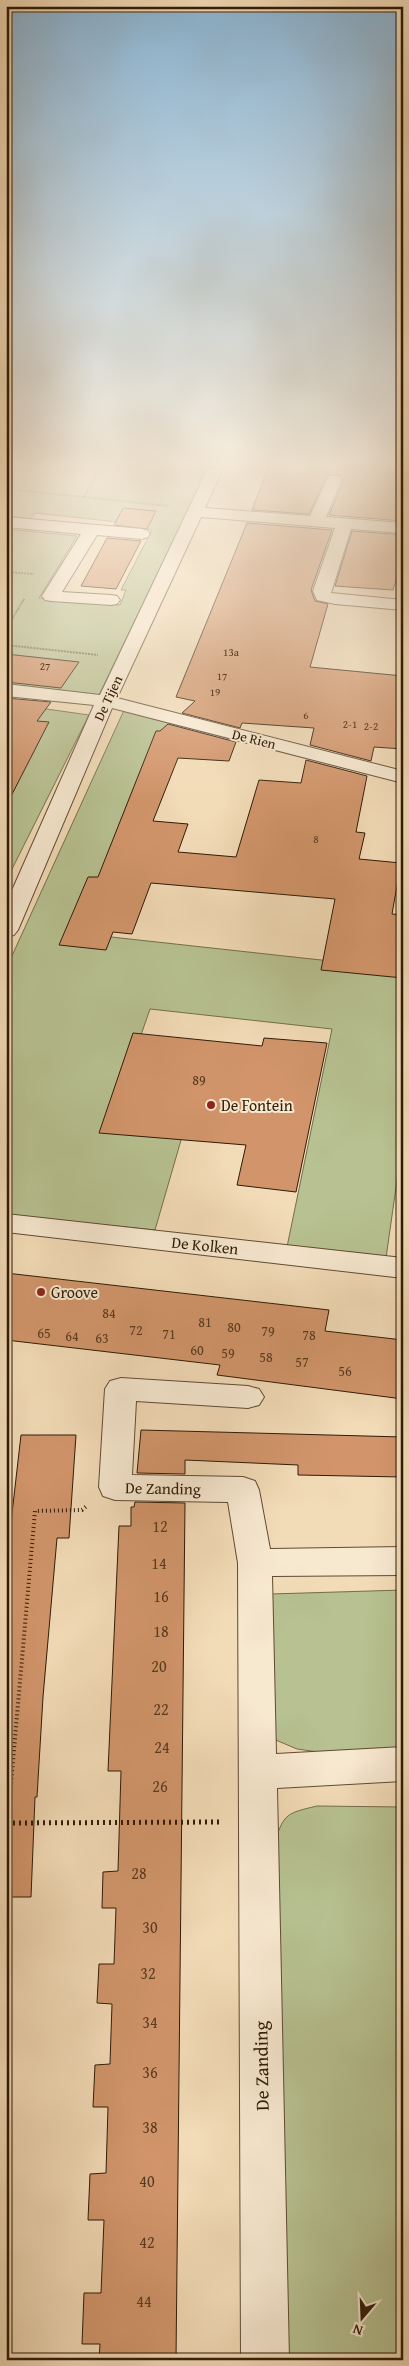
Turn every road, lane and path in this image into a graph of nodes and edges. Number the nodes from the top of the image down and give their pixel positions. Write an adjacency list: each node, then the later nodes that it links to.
1 (61, 578): 4 (street)
2 (164, 578): 7 (street, De Tijen)
3 (326, 578): 5 (street)
4 (111, 600)
5 (403, 604)
6 (6, 645): 7 (path)
7 (126, 658): 9 (street, De Tijen)
8 (6, 690): 9 (street, De Rien)
9 (106, 701): 10 (street, De Rien); 11 (street, De Tijen)
10 (403, 777)
11 (6, 930)
12 (6, 1223): 13 (street, De Kolken)
13 (402, 1265)
14 (248, 1397): 15 (street, De Zanding)
15 (115, 1487): 17 (street, De Zanding); 21 (path)
16 (403, 1561): 17 (street)
17 (255, 1563): 19 (street, De Zanding)
18 (403, 1764): 19 (street)
19 (257, 1772): 20 (street, De Zanding)
20 (258, 1822): 21 (path); 23 (street, De Zanding)
21 (7, 1823): 22 (path)
22 (6, 1837)
23 (265, 2360)

